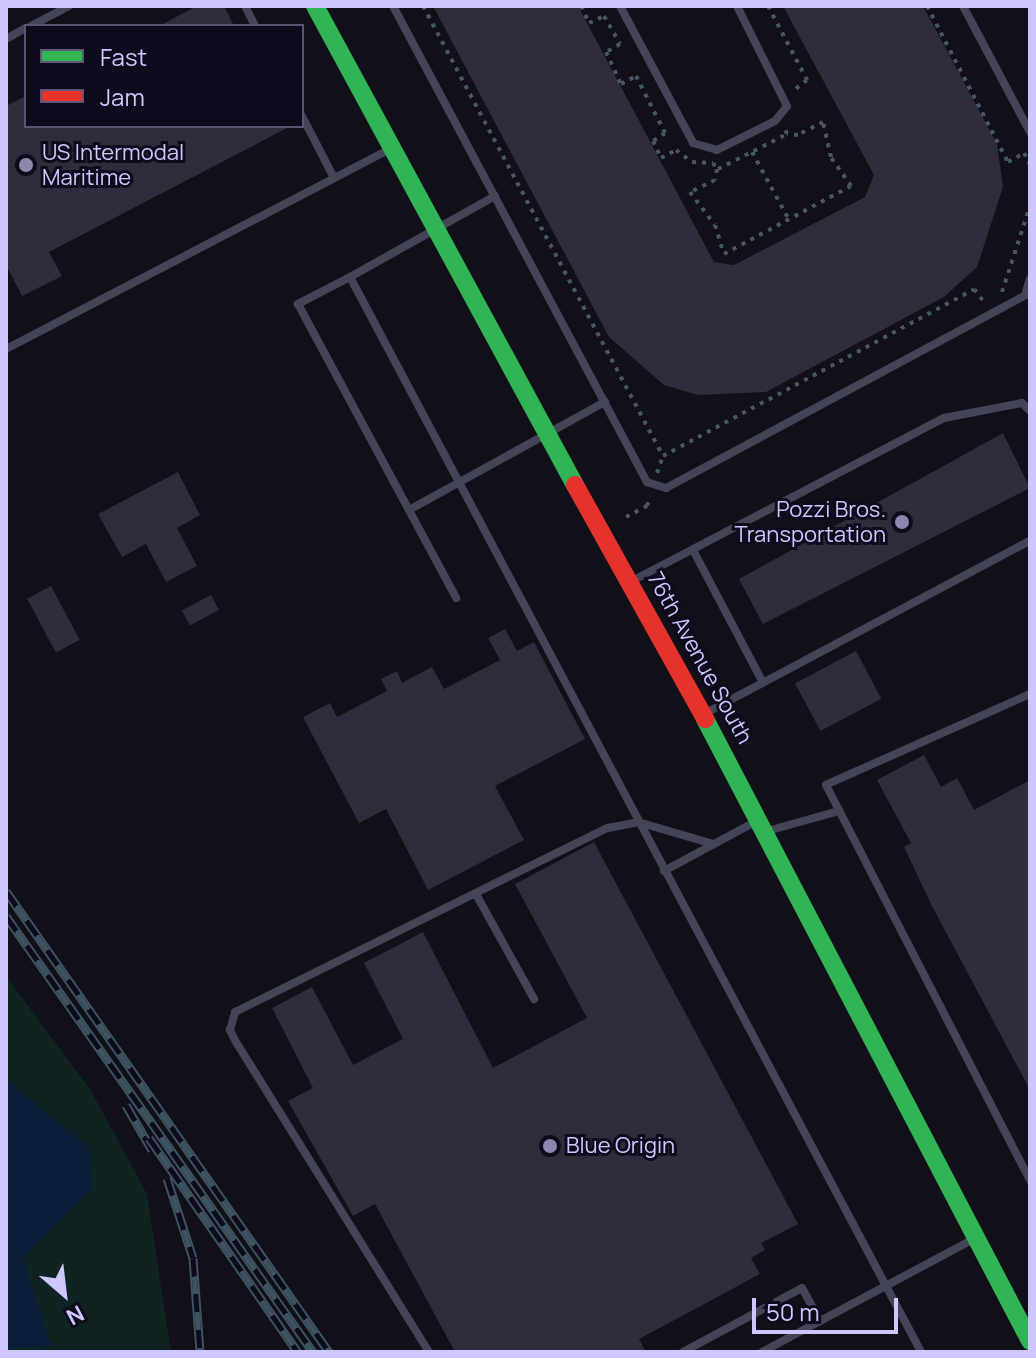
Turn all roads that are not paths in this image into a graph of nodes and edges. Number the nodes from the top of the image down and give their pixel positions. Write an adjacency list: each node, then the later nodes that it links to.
1 (69, 6): 8 (lane)
2 (245, 6): 9 (lane)
3 (315, 6): 14 (street, 76th Avenue South)
4 (393, 6): 16 (lane)
5 (620, 6): 6 (lane)
6 (737, 6)
7 (963, 6): 13 (lane)
8 (34, 24)
9 (254, 24)
10 (24, 29): 11 (lane)
11 (6, 39)
12 (304, 120): 15 (lane)
13 (1030, 132)
14 (391, 149): 15 (lane); 17 (street, 76th Avenue South)
15 (334, 178): 21 (lane)
16 (495, 196): 17 (lane); 22 (lane)
17 (434, 229): 18 (lane); 24 (street, 76th Avenue South)
18 (350, 277): 25 (lane); 26 (lane)
19 (1030, 279): 20 (lane)
20 (1028, 294): 22 (lane)
21 (6, 349)
22 (605, 402): 24 (lane)
23 (1030, 411): 28 (lane)
24 (547, 433): 25 (lane); 29 (street, 76th Avenue South)
25 (458, 483): 26 (lane); 35 (lane)
26 (409, 510): 30 (lane)
27 (1030, 541): 31 (lane)
28 (693, 550): 29 (lane); 31 (lane)
29 (630, 582): 33 (street, 76th Avenue South)
30 (456, 598)
31 (763, 683): 33 (lane)
32 (1030, 694): 34 (lane)
33 (703, 714): 36 (street, 76th Avenue South)
34 (839, 811): 36 (lane); 41 (lane)
35 (638, 822): 37 (lane); 38 (lane); 39 (lane)
36 (764, 825): 37 (lane); 42 (street, 76th Avenue South)
37 (713, 844): 38 (lane)
38 (664, 871): 43 (lane)
39 (477, 896): 40 (lane); 46 (lane)
40 (534, 999)
41 (1030, 1180)
42 (975, 1238): 43 (lane); 45 (street, 76th Avenue South)
43 (886, 1286): 44 (lane); 49 (lane)
44 (820, 1321): 47 (lane); 48 (lane)
45 (1028, 1331)
46 (429, 1352)
47 (683, 1352)
48 (762, 1352)
49 (921, 1352)

